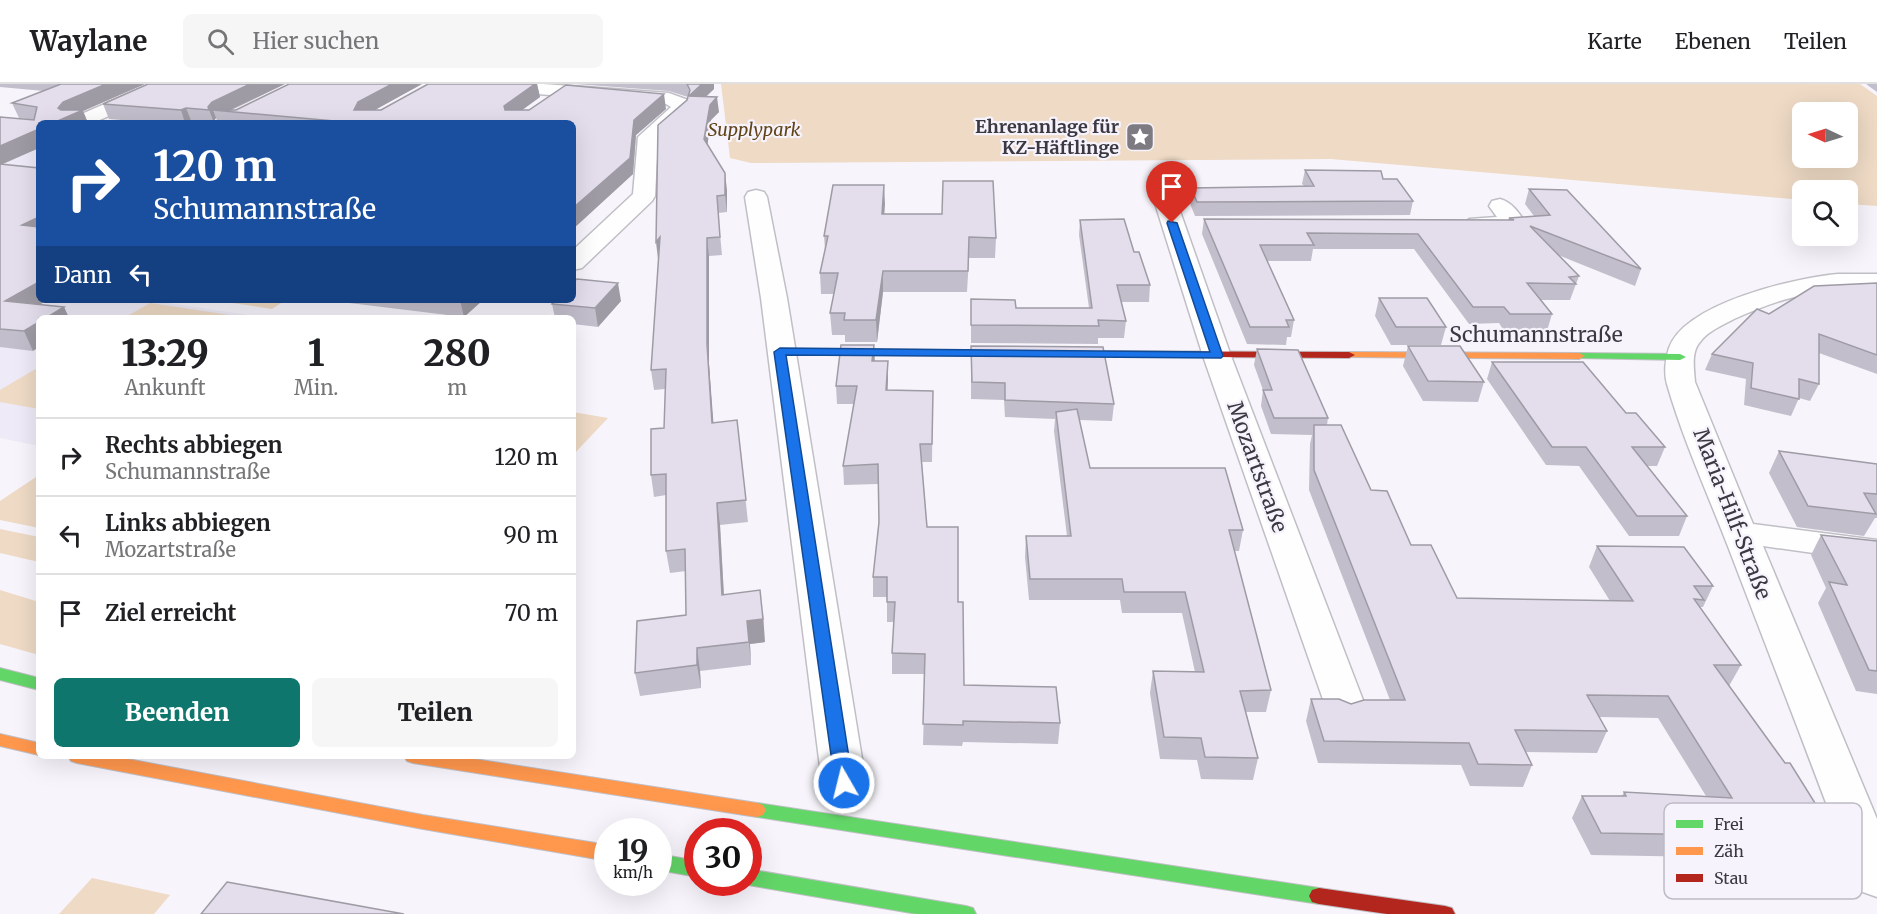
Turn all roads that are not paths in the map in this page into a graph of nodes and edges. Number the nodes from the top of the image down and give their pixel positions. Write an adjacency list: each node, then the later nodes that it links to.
1 (166, 84): 5 (street)
2 (471, 84): 3 (street)
3 (564, 91): 4 (street); 10 (street)
4 (544, 105)
5 (84, 120)
6 (756, 197): 12 (street)
7 (1500, 206): 9 (street)
8 (1178, 216): 13 (street, Mozartstraße)
9 (1456, 224)
10 (576, 260)
11 (1877, 282): 14 (street)
12 (780, 352): 13 (main road, Schumannstraße); 24 (street)
13 (1217, 356): 14 (main road, Schumannstraße); 19 (street, Mozartstraße)
14 (1680, 357): 15 (street, Maria-Hilf-Straße)
15 (1738, 532): 16 (street); 25 (street, Maria-Hilf-Straße)
16 (1877, 551)
17 (0, 674): 18 (main road)
18 (36, 683)
19 (1346, 708)
20 (0, 740): 21 (main road)
21 (36, 748)
22 (93, 759): 27 (main road)
23 (432, 759): 31 (main road)
24 (844, 783)
25 (1849, 803)
26 (1862, 837): 28 (street, Maria-Hilf-Straße)
27 (594, 851)
28 (1877, 877)
29 (762, 879): 30 (main road)
30 (966, 914)
31 (1445, 914)

